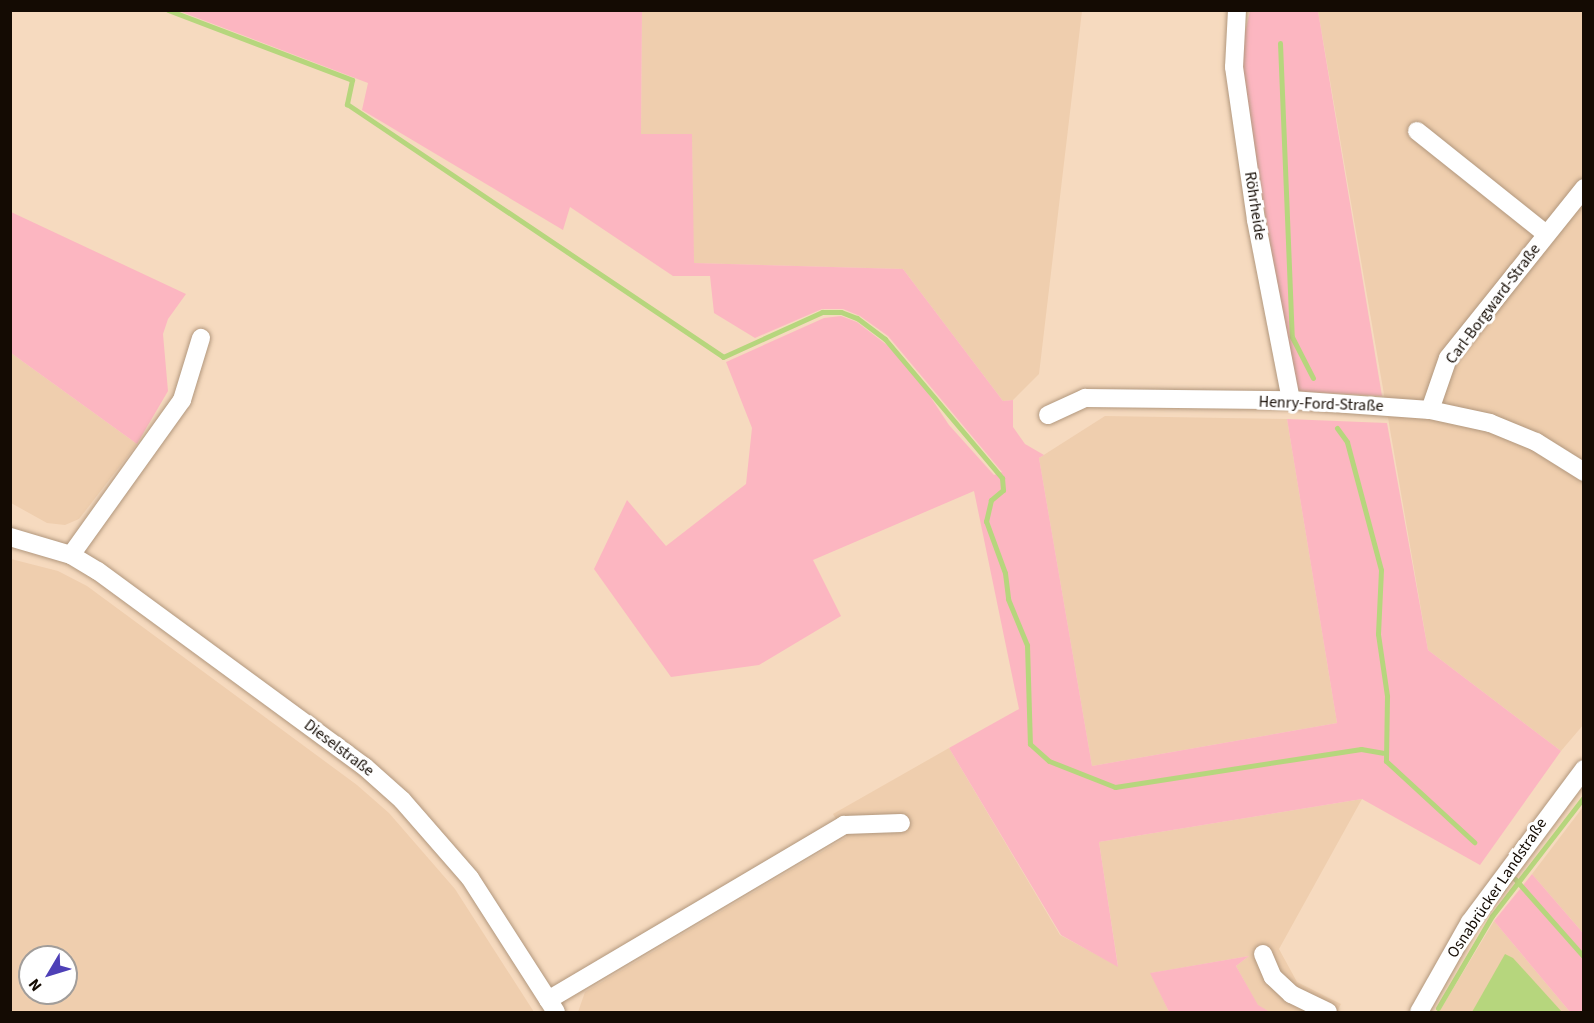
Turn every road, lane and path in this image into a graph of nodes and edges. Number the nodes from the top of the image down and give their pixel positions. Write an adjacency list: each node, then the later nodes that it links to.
1 (1237, 10): 6 (street, Röhrheide)
2 (1417, 130): 4 (street, Carl-Borgward-Straße)
3 (1584, 188): 4 (street, Carl-Borgward-Straße)
4 (1546, 234): 7 (street, Carl-Borgward-Straße)
5 (201, 338): 11 (street)
6 (1291, 400): 7 (street, Henry-Ford-Straße); 8 (street, Henry-Ford-Straße)
7 (1430, 410): 9 (street, Henry-Ford-Straße)
8 (1048, 415)
9 (1584, 472)
10 (10, 537): 11 (street, Dieselstraße)
11 (71, 555): 15 (street, Dieselstraße)
12 (1584, 769): 17 (street, Osnabrücker Landstraße)
13 (901, 823): 15 (street, Dieselstraße)
14 (1263, 954): 16 (street)
15 (552, 1006)
16 (1328, 1012)
17 (1419, 1012)

